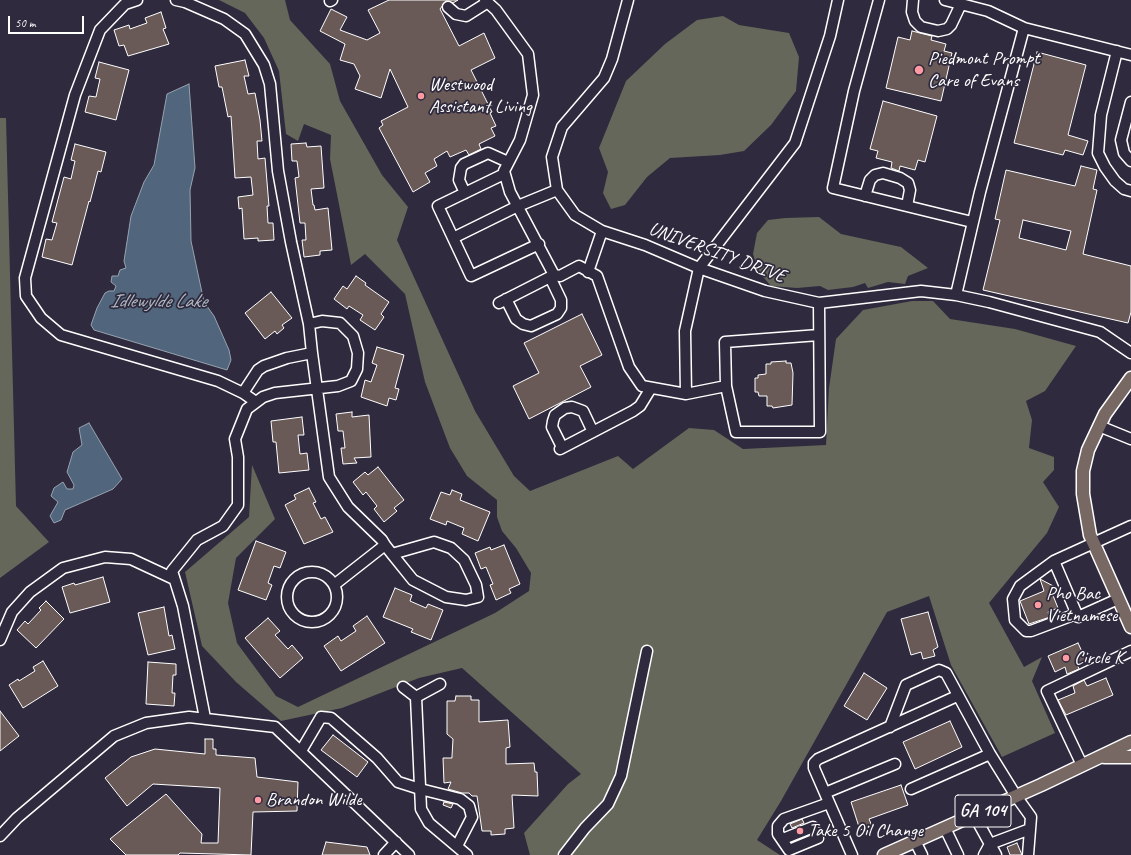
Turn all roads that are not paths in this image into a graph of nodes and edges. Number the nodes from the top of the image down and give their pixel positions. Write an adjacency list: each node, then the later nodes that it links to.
1 (137, 0): 41 (street)
2 (176, 0): 33 (street)
3 (628, 0): 18 (street, UNIVERSITY DRIVE)
4 (838, 0): 28 (street)
5 (879, 0): 21 (street)
6 (913, 0): 9 (street)
7 (945, 0): 9 (street)
8 (487, 1): 10 (street); 16 (street)
9 (961, 4): 11 (street)
10 (448, 6)
11 (1024, 28): 12 (street); 24 (street)
12 (1117, 51): 13 (street); 19 (street)
13 (1131, 55)
14 (1131, 102): 15 (street)
15 (1131, 161)
16 (508, 162): 17 (street); 20 (street)
17 (504, 174): 20 (street); 22 (street)
18 (557, 190): 22 (street); 25 (street, UNIVERSITY DRIVE)
19 (1131, 191)
20 (465, 193): 26 (street)
21 (865, 196): 23 (street); 23 (street)
22 (518, 206): 26 (street); 27 (street)
23 (907, 206): 24 (street)
24 (972, 222): 31 (street)
25 (602, 231): 28 (street, UNIVERSITY DRIVE); 29 (street)
26 (453, 238): 27 (street)
27 (539, 244): 30 (street)
28 (699, 268): 32 (street, UNIVERSITY DRIVE); 42 (street)
29 (588, 272): 30 (street); 40 (street)
30 (552, 276): 30 (street)
31 (956, 295): 32 (street, UNIVERSITY DRIVE); 36 (street, UNIVERSITY DRIVE)
32 (819, 303): 34 (street)
33 (309, 324): 35 (street); 39 (street)
34 (819, 335): 38 (street); 38 (street)
35 (312, 353): 39 (street); 41 (street)
36 (1131, 353)
37 (1131, 378): 44 (main road)
38 (726, 386): 42 (street)
39 (317, 388): 43 (street); 49 (street)
40 (651, 388): 42 (street); 45 (street)
41 (243, 393): 43 (street)
42 (686, 394)
43 (256, 402): 52 (street)
44 (1099, 426): 46 (street); 48 (main road)
45 (593, 432): 45 (street)
46 (1131, 440)
47 (1131, 526): 48 (street)
48 (1093, 542): 51 (street); 54 (main road)
49 (386, 545): 50 (street); 53 (street)
50 (392, 554): 50 (street)
51 (1054, 561): 55 (street); 55 (street)
52 (174, 579): 57 (street); 64 (street)
53 (334, 585): 53 (street)
54 (1118, 599): 55 (street); 56 (main road)
55 (1078, 617)
56 (1131, 627)
57 (0, 640)
58 (647, 651): 90 (street)
59 (1131, 651): 72 (street)
60 (440, 684): 63 (street)
61 (403, 688): 63 (street)
62 (957, 696): 65 (street); 65 (street); 68 (street)
63 (416, 697): 74 (street)
64 (205, 718): 67 (street); 82 (street)
65 (890, 727): 75 (street)
66 (1131, 742): 69 (main road, GA 104)
67 (301, 751): 74 (street); 84 (street)
68 (990, 754): 73 (street); 76 (street)
69 (1101, 756): 70 (main road); 72 (main road, GA 104)
70 (1131, 757)
71 (895, 764): 75 (street)
72 (1082, 765): 76 (main road, GA 104)
73 (911, 788)
74 (420, 790): 86 (street); 86 (street)
75 (825, 793): 77 (street)
76 (1016, 796): 79 (main road, GA 104); 81 (street)
77 (829, 803): 78 (street); 91 (street)
78 (806, 811): 78 (street)
79 (974, 815): 80 (main road, GA 104); 85 (street)
80 (945, 828): 83 (main road, GA 104); 94 (street)
81 (1030, 829): 85 (street); 97 (street)
82 (0, 836)
83 (915, 841): 92 (main road, GA 104); 93 (street)
84 (396, 842): 87 (street); 88 (street)
85 (990, 844): 95 (street); 96 (street)
86 (456, 846): 89 (street)
87 (384, 855)
88 (409, 855)
89 (466, 855)
90 (564, 855)
91 (852, 855)
92 (884, 855)
93 (922, 855)
94 (958, 855)
95 (984, 855)
96 (996, 855)
97 (1028, 855)

